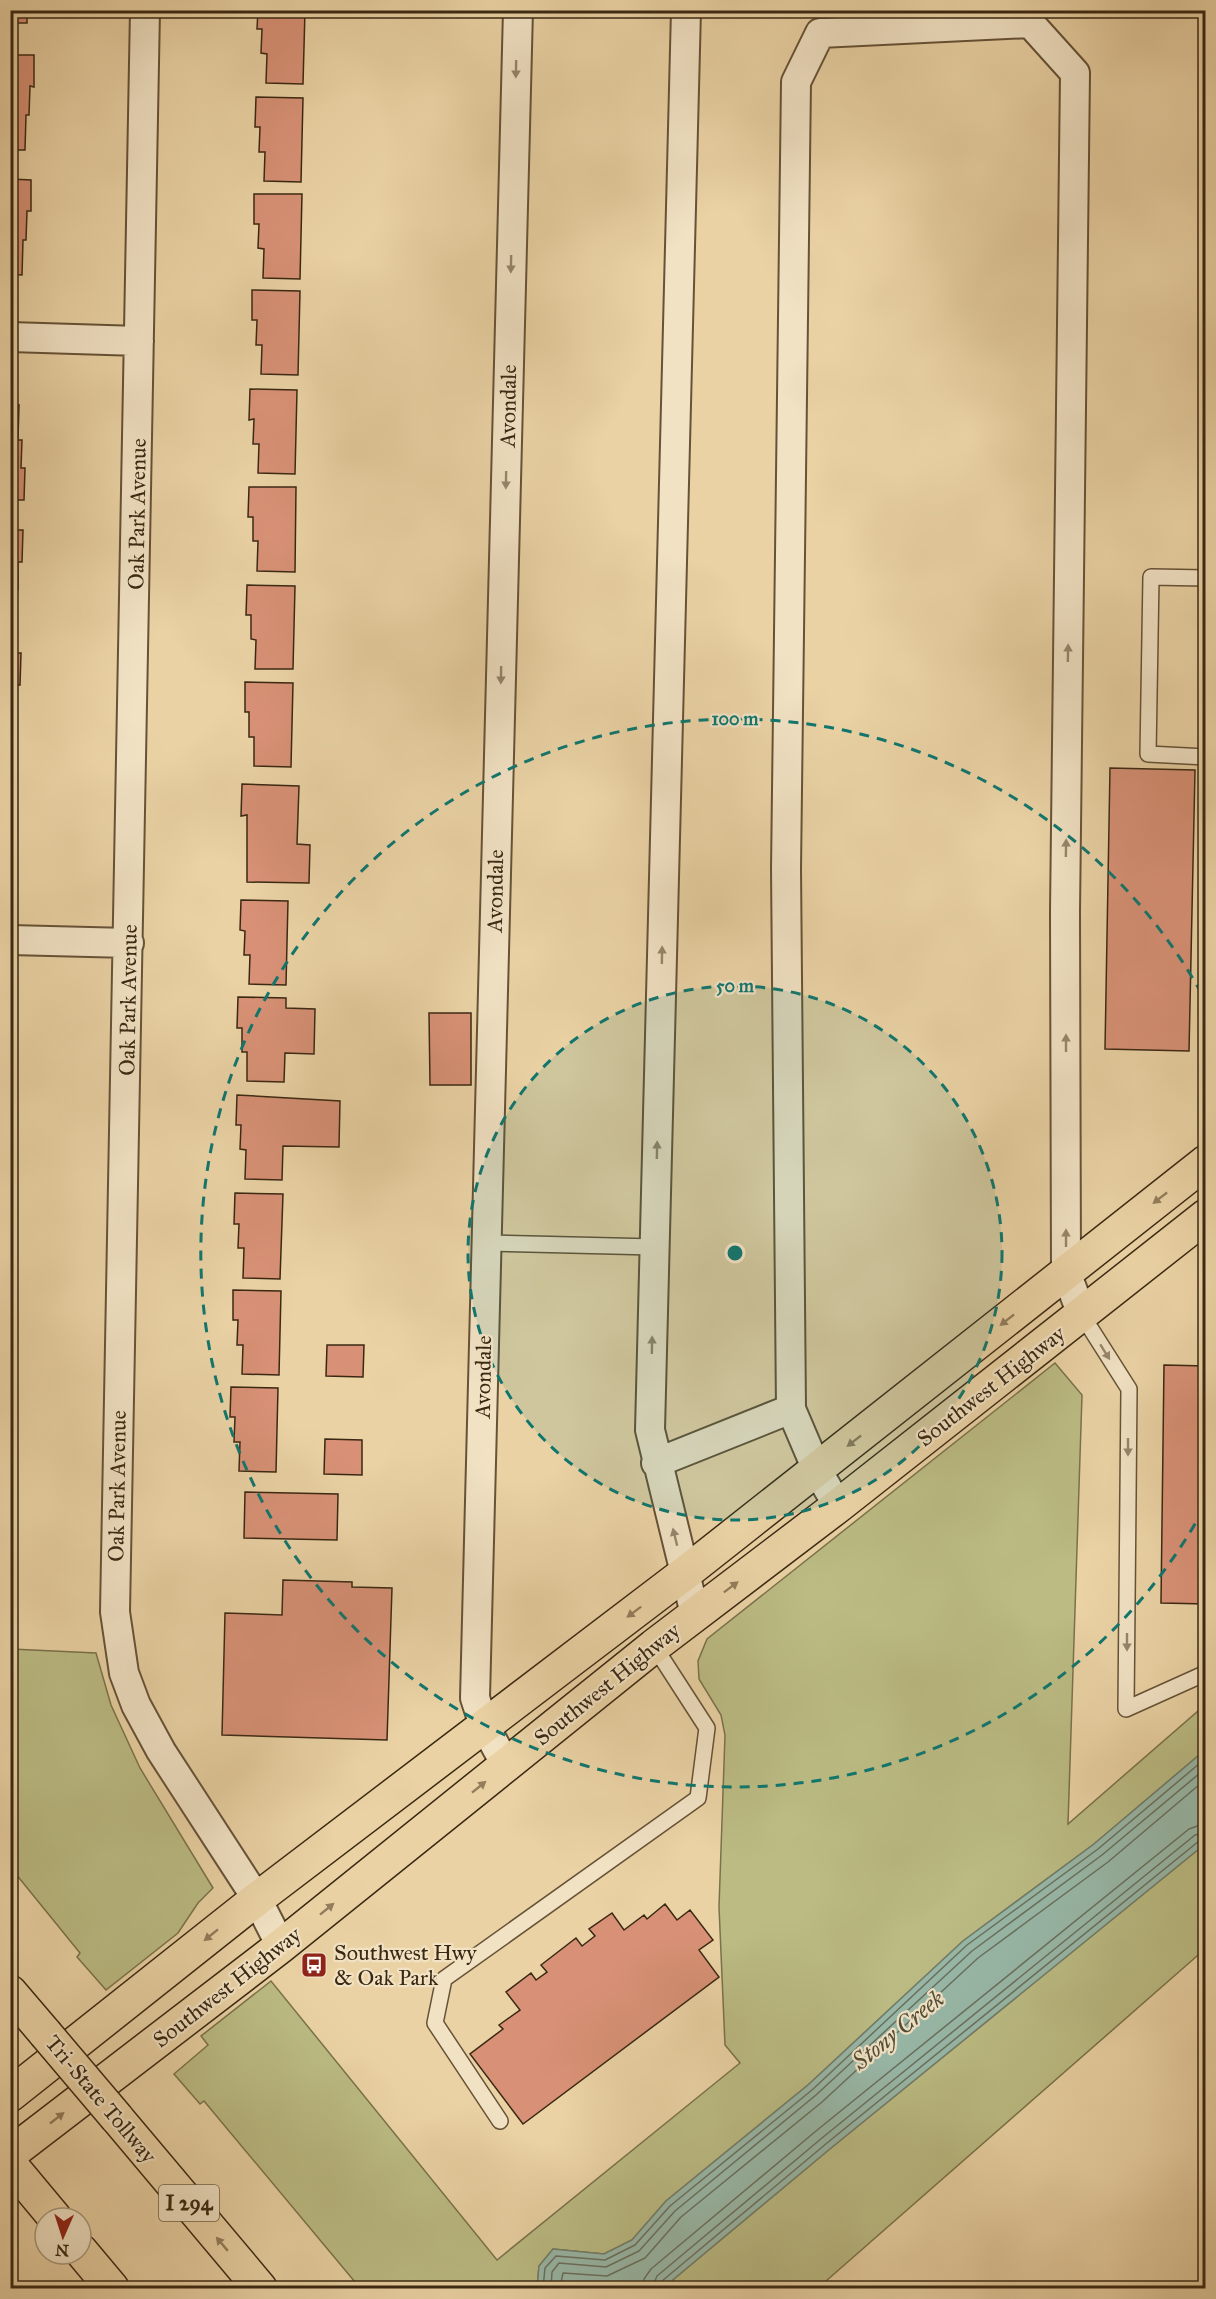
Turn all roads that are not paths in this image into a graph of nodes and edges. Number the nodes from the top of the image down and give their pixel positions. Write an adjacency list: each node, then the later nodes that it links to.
1 (145, 10): 5 (street, Oak Park Avenue)
2 (518, 10): 12 (street, Avondale, one-way to 12)
3 (686, 10): 13 (street, one-way to 3)
4 (10, 338): 5 (street)
5 (140, 341): 9 (street, Oak Park Avenue)
6 (1206, 578): 7 (lane)
7 (1206, 757)
8 (10, 940): 9 (street)
9 (129, 944): 26 (street, Oak Park Avenue)
10 (1206, 1162): 14 (main road, Southwest Highway, one-way to 14)
11 (1206, 1216): 15 (main road, Southwest Highway)
12 (486, 1243): 13 (lane); 24 (street, Avondale)
13 (655, 1247): 17 (street, one-way to 13)
14 (1066, 1272): 15 (street); 16 (street, one-way to 16); 18 (main road, Southwest Highway, one-way to 18)
15 (1082, 1315): 19 (main road, Southwest Highway); 23 (lane, one-way to 23)
16 (791, 1409): 17 (street); 18 (street)
17 (656, 1463): 20 (street, one-way to 17)
18 (817, 1470): 19 (street); 20 (main road, Southwest Highway)
19 (838, 1506): 21 (main road, Southwest Highway, one-way to 19)
20 (684, 1574): 21 (street); 24 (main road, Southwest Highway, one-way to 24)
21 (695, 1614): 22 (main road, Southwest Highway)
22 (654, 1646): 25 (main road, Southwest Highway); 30 (lane)
23 (1206, 1673)
24 (484, 1725): 25 (street, Avondale); 26 (main road, Southwest Highway)
25 (506, 1765): 27 (main road, Southwest Highway, one-way to 25)
26 (257, 1899): 27 (street, Oak Park Avenue); 29 (main road, Southwest Highway, one-way to 29)
27 (281, 1946): 31 (main road, Southwest Highway, one-way to 27)
28 (10, 1992): 36 (main road, Tri-State Tollway / I 294, one-way to 28, bridge)
29 (10, 2095)
30 (500, 2121)
31 (10, 2154)
32 (20, 2176): 33 (main road)
33 (45, 2206)
34 (93, 2265): 35 (main road)
35 (112, 2289)
36 (260, 2289)

